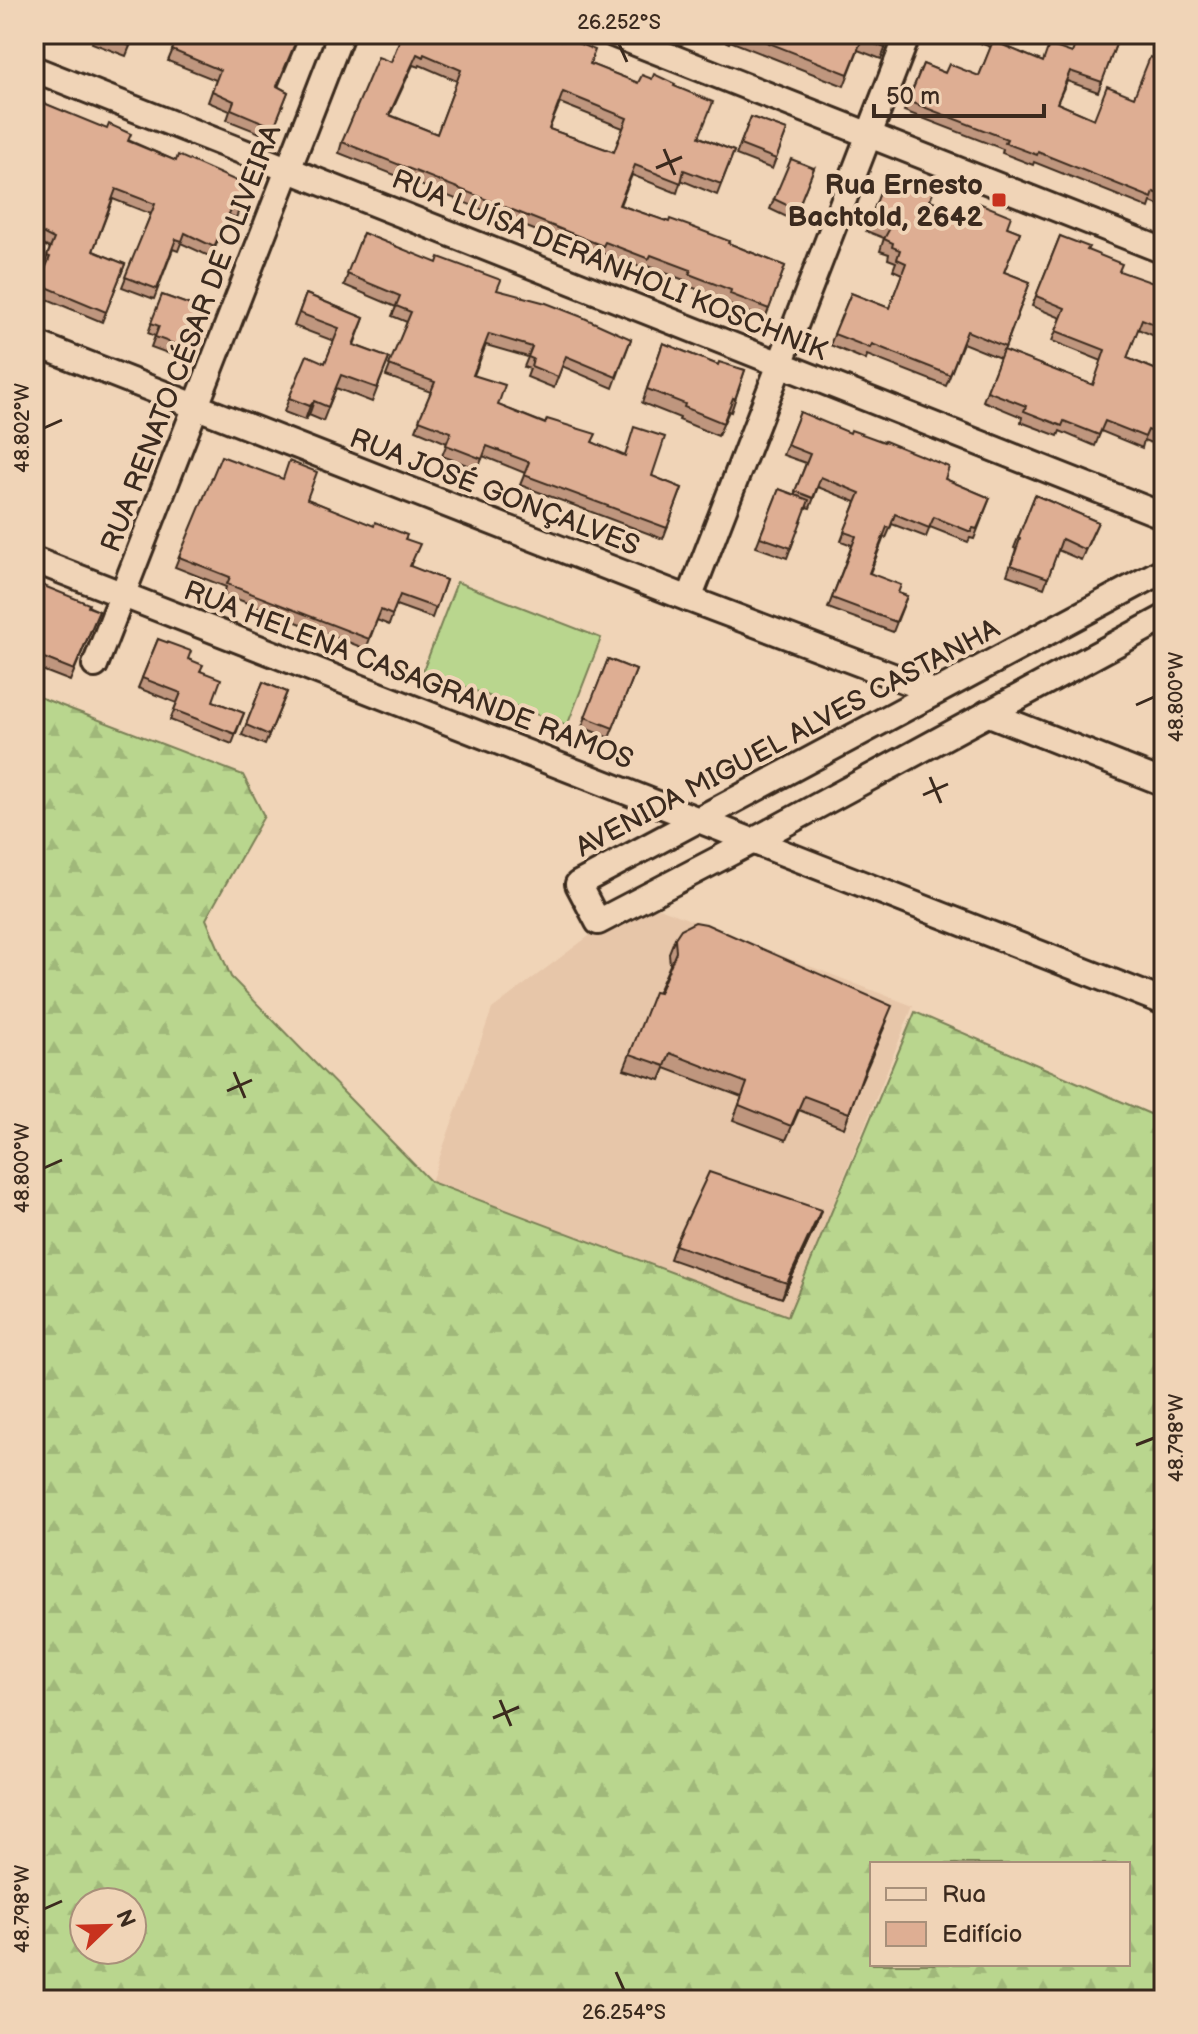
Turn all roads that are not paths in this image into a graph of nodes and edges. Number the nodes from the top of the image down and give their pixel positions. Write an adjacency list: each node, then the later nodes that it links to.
1 (341, 34): 6 (street, RUA RENATO CÉSAR DE OLIVEIRA)
2 (613, 34): 5 (street)
3 (908, 34): 5 (street)
4 (34, 69): 6 (street, RUA LUÍSA DERANHOLI KOSCHNIK)
5 (869, 135): 7 (street); 9 (street)
6 (288, 169): 9 (street, RUA LUÍSA DERANHOLI KOSCHNIK); 10 (street, RUA RENATO CÉSAR DE OLIVEIRA)
7 (1164, 251)
8 (34, 343): 10 (street, RUA JOSÉ GONÇALVES)
9 (780, 364): 11 (street, RUA LUÍSA DERANHOLI KOSCHNIK); 15 (street)
10 (196, 406): 14 (street, RUA RENATO CÉSAR DE OLIVEIRA); 15 (street, RUA JOSÉ GONÇALVES)
11 (1164, 516)
12 (34, 560): 14 (street, RUA HELENA CASAGRANDE RAMOS)
13 (1164, 570): 18 (street, AVENIDA MIGUEL ALVES CASTANHA)
14 (122, 594): 17 (street, RUA RENATO CÉSAR DE OLIVEIRA); 21 (street, RUA HELENA CASAGRANDE RAMOS)
15 (689, 599): 18 (street, RUA JOSÉ GONÇALVES)
16 (1164, 618): 19 (street, AVENIDA MIGUEL ALVES CASTANHA)
17 (95, 665)
18 (935, 692): 21 (street, AVENIDA MIGUEL ALVES CASTANHA)
19 (987, 713): 20 (street); 22 (street, AVENIDA MIGUEL ALVES CASTANHA)
20 (1164, 783)
21 (698, 820): 22 (street, RUA HELENA CASAGRANDE RAMOS); 22 (street, AVENIDA MIGUEL ALVES CASTANHA)
22 (753, 841): 23 (street, RUA HELENA CASAGRANDE RAMOS)
23 (1164, 1002)

